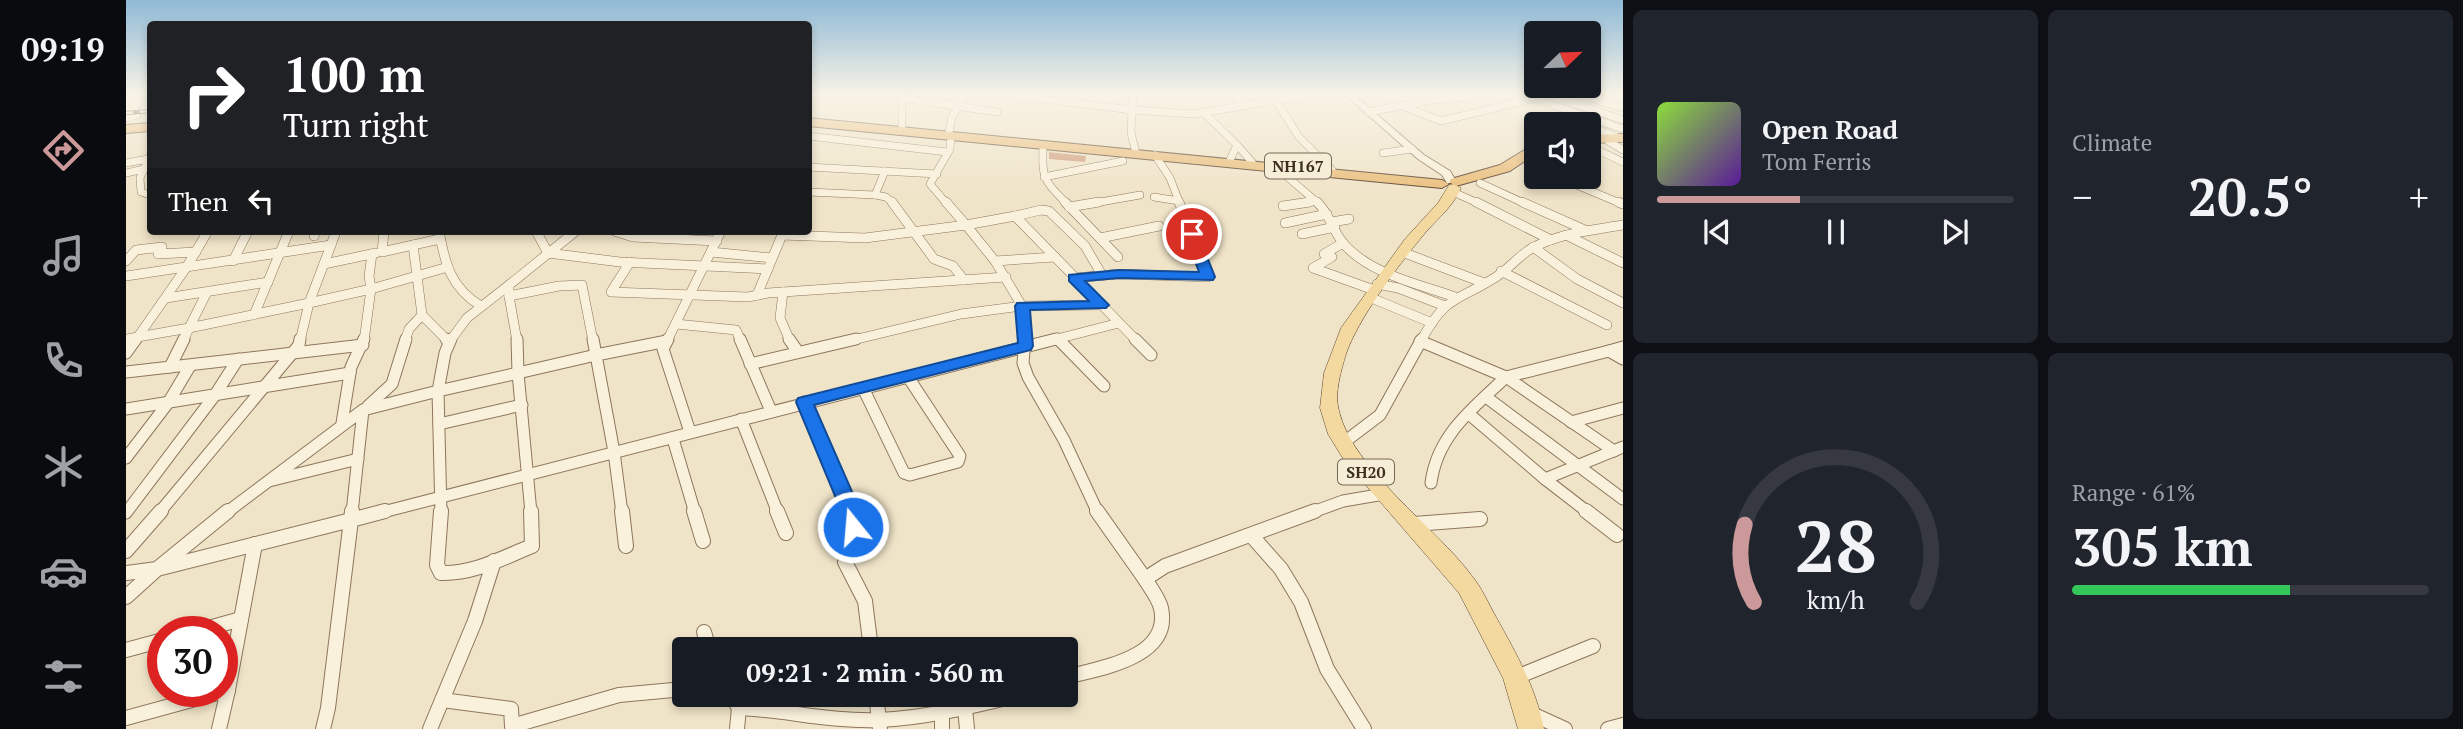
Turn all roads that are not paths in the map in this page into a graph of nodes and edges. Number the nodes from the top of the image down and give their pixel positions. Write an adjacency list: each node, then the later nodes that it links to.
1 (897, 128): 10 (highway, NH167)
2 (909, 128): 10 (highway, NH167)
3 (951, 128): 10 (street)
4 (1132, 128): 18 (street)
5 (1220, 128): 15 (street)
6 (1293, 128): 34 (street)
7 (1388, 128): 16 (street)
8 (1595, 128): 12 (street)
9 (1601, 131): 12 (street)
10 (950, 134): 14 (highway, NH167); 18 (highway, NH167); 19 (street)
11 (812, 136): 19 (street)
12 (1620, 140): 13 (highway)
13 (1601, 141)
14 (1043, 145): 18 (highway, NH167); 38 (street)
15 (1237, 145): 24 (street); 27 (street)
16 (1412, 149): 20 (street); 40 (street)
17 (1601, 149): 28 (street)
18 (1136, 151): 21 (highway, NH167); 24 (highway, NH167)
19 (947, 152): 37 (street)
20 (1383, 153)
21 (1155, 155): 32 (highway, NH167); 47 (street)
22 (1524, 155): 40 (highway, NH167)
23 (147, 158): 29 (street)
24 (1230, 160): 27 (highway, NH167)
25 (1123, 161): 38 (street)
26 (147, 162): 33 (street)
27 (1252, 162): 34 (highway, NH167)
28 (1623, 162)
29 (126, 163)
30 (1524, 164): 39 (highway, NH167)
31 (812, 167): 35 (street)
32 (1278, 168): 40 (highway, NH167); 48 (street)
33 (144, 169): 36 (street); 43 (street)
34 (1332, 170): 40 (highway, NH167)
35 (885, 171): 37 (street); 44 (street)
36 (126, 173)
37 (937, 174): 56 (street)
38 (1044, 177): 51 (street)
39 (1480, 183): 40 (highway, NH167); 59 (street)
40 (1450, 185): 74 (street); 81 (main road, SH20)
41 (1586, 189): 49 (street)
42 (812, 192): 44 (street)
43 (147, 194)
44 (875, 195): 60 (street)
45 (1140, 195): 51 (street)
46 (1154, 197): 47 (street)
47 (1179, 201): 101 (street)
48 (1316, 201): 50 (street); 54 (street)
49 (1623, 204)
50 (1283, 206)
51 (1069, 207): 73 (street)
52 (1015, 216): 56 (street); 85 (street); 101 (street)
53 (1349, 219): 54 (street)
54 (1332, 221): 55 (street); 61 (street); 75 (street)
55 (1285, 223)
56 (966, 225): 60 (street); 89 (street)
57 (1623, 225): 59 (street)
58 (1159, 226): 73 (street)
59 (1585, 230): 71 (street)
60 (916, 233): 87 (street); 105 (street)
61 (1302, 234)
62 (206, 235): 79 (street)
63 (246, 235): 88 (street)
64 (288, 235): 82 (street)
65 (335, 235): 76 (street)
66 (383, 235): 83 (street)
67 (440, 235): 77 (street); 95 (street)
68 (538, 235): 84 (street)
69 (571, 235): 84 (street)
70 (627, 235): 72 (street)
71 (1566, 235): 74 (street); 92 (street)
72 (719, 236): 80 (street)
73 (1100, 238): 86 (street)
74 (1551, 240): 78 (street)
75 (1343, 243): 108 (street); 108 (street)
76 (331, 245): 82 (street); 93 (street)
77 (413, 245): 83 (street); 100 (street)
78 (1533, 247): 98 (street); 118 (street)
79 (195, 252): 91 (street); 96 (street)
80 (711, 252): 87 (street); 94 (street)
81 (1402, 252): 107 (street); 108 (main road, SH20)
82 (281, 253): 88 (street); 106 (street)
83 (377, 253): 93 (street); 109 (street)
84 (548, 253): 90 (street); 110 (street)
85 (1055, 257): 89 (street); 104 (street)
86 (1118, 257)
87 (772, 258): 97 (street)
88 (233, 261): 96 (street)
89 (995, 261): 103 (street)
90 (630, 262): 94 (street); 114 (street)
91 (126, 263): 99 (street)
92 (1623, 263)
93 (324, 264): 117 (street)
94 (704, 264): 97 (street); 114 (street)
95 (448, 267): 100 (street); 120 (street)
96 (186, 268): 99 (street); 116 (street)
97 (768, 269): 113 (street)
98 (1502, 271): 107 (street); 128 (street)
99 (137, 274): 102 (street)
100 (418, 275): 109 (street); 124 (street)
101 (1102, 275): 104 (street)
102 (126, 276)
103 (1006, 277): 105 (street); 121 (street)
104 (1074, 278): 119 (street)
105 (964, 280): 112 (street)
106 (268, 282): 111 (street); 123 (street)
107 (1485, 283): 115 (street)
108 (1377, 286): 115 (street); 122 (street); 126 (street); 175 (main road, SH20)
109 (371, 289): 117 (street); 136 (street)
110 (509, 291): 120 (street); 143 (street); 152 (street)
111 (207, 292): 116 (street); 129 (street)
112 (783, 292): 113 (street); 140 (street)
113 (757, 295): 114 (street)
114 (689, 297): 127 (street)
115 (1455, 297): 122 (street)
116 (166, 298): 130 (street)
117 (309, 303): 123 (street); 142 (street)
118 (1623, 303)
119 (1101, 305): 121 (street); 125 (street)
120 (481, 306): 133 (street)
121 (1022, 306): 137 (street); 140 (street)
122 (1445, 306): 126 (street)
123 (254, 314): 129 (street)
124 (422, 315): 133 (street); 166 (street)
125 (1119, 323): 131 (street); 144 (street)
126 (1432, 323): 135 (street)
127 (676, 324): 134 (street); 147 (street)
128 (1607, 325)
129 (189, 328): 130 (street); 149 (street)
130 (139, 336): 132 (street); 141 (street)
131 (1057, 338): 137 (street); 155 (street)
132 (126, 339)
133 (448, 341): 158 (street)
134 (667, 341): 143 (street); 173 (street)
135 (1420, 341): 154 (street); 175 (street)
136 (363, 345): 142 (street); 151 (street)
137 (1026, 346): 153 (street); 202 (street)
138 (1623, 347): 139 (street)
139 (1609, 351): 146 (street); 154 (street)
140 (798, 352): 147 (street)
141 (126, 353)
142 (291, 355): 145 (street); 156 (street)
143 (596, 355): 152 (street); 177 (street)
144 (1151, 355)
145 (238, 359): 148 (street); 159 (street)
146 (1623, 359)
147 (750, 363): 167 (street)
148 (190, 366): 149 (street); 162 (street)
149 (170, 368): 150 (street)
150 (126, 372)
151 (350, 373): 156 (street); 170 (street)
152 (518, 373): 158 (street); 163 (street)
153 (908, 377): 157 (street); 157 (street)
154 (1506, 377): 160 (street); 171 (street)
155 (1104, 386)
156 (265, 387): 159 (street); 198 (street)
157 (863, 388): 161 (street)
158 (438, 391): 166 (street); 172 (street)
159 (215, 395): 162 (street); 188 (street)
160 (1486, 397): 168 (street); 180 (street)
161 (804, 402): 167 (street); 209 (street)
162 (168, 403): 165 (street); 178 (street)
163 (522, 405): 172 (street); 181 (street)
164 (1623, 408): 171 (street)
165 (126, 409)
166 (363, 410): 170 (street); 179 (street)
167 (771, 411): 169 (street)
168 (1469, 414): 182 (street); 184 (street)
169 (741, 419): 173 (street); 192 (street)
170 (342, 422): 183 (street)
171 (1571, 422): 176 (street)
172 (439, 424): 186 (street)
173 (690, 432): 174 (street)
174 (673, 439): 177 (street); 195 (street)
175 (1343, 443): 185 (main road, SH20)
176 (1618, 449): 180 (street)
177 (614, 452): 181 (street); 197 (street)
178 (126, 458)
179 (358, 459): 183 (street); 190 (street)
180 (1577, 464): 182 (street); 187 (street)
181 (529, 474): 186 (street); 199 (street)
182 (1545, 479): 194 (street)
183 (264, 482): 200 (street)
184 (1431, 482)
185 (1384, 494): 191 (main road, SH20); 193 (street)
186 (442, 497): 190 (street); 199 (street)
187 (1623, 499)
188 (126, 513)
189 (1480, 519): 191 (street)
190 (351, 520): 196 (street); 229 (street)
191 (1414, 524): 214 (main road, SH20)
192 (786, 533)
193 (1251, 535): 202 (street); 234 (street)
194 (1621, 536)
195 (703, 541)
196 (255, 544): 200 (street); 204 (street)
197 (626, 547)
198 (126, 551)
199 (494, 561): 216 (street)
200 (157, 569): 201 (street); 203 (street)
201 (126, 573)
202 (1145, 579): 213 (street)
203 (126, 597)
204 (241, 619): 205 (street); 207 (street)
205 (238, 620)
206 (704, 632): 208 (street)
207 (238, 635)
208 (705, 637)
209 (870, 637)
210 (147, 644): 212 (street)
211 (1593, 646): 214 (street)
212 (126, 650)
213 (1078, 674)
214 (1515, 674): 225 (main road, SH20)
215 (672, 690): 216 (street)
216 (442, 700): 230 (street)
217 (166, 707): 224 (street)
218 (224, 707): 228 (street)
219 (735, 707): 231 (street)
220 (766, 707): 226 (street)
221 (969, 707): 222 (street)
222 (965, 708): 223 (street); 233 (street)
223 (942, 709): 226 (street); 232 (street)
224 (126, 718)
225 (1530, 721): 235 (street)
226 (880, 724)
227 (1623, 725): 236 (street)
228 (219, 729)
229 (323, 729)
230 (429, 729)
231 (737, 729)
232 (942, 729)
233 (967, 729)
234 (1364, 729)
235 (1565, 729)
236 (1608, 729)

